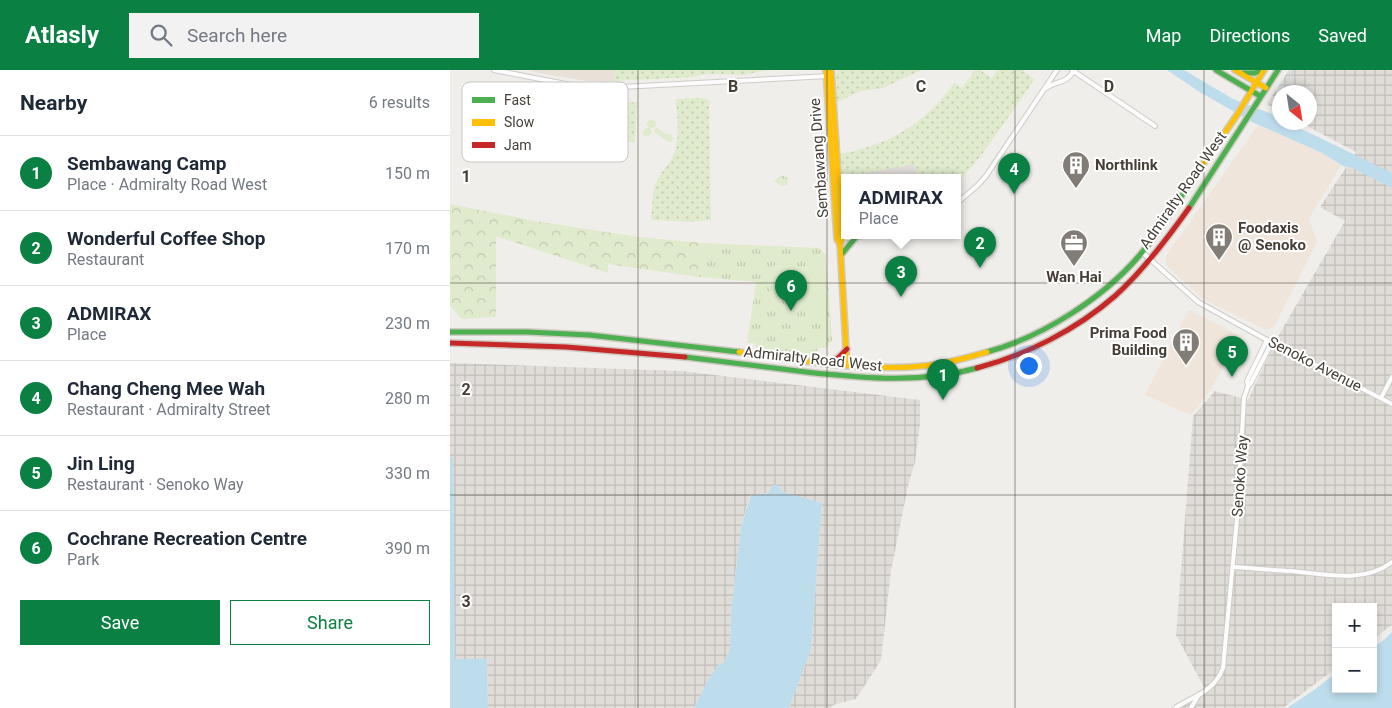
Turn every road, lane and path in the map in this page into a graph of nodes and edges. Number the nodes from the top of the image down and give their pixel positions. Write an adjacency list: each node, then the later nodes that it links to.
1 (494, 70): 12 (street)
2 (520, 70): 12 (street)
3 (1057, 70): 17 (street)
4 (1216, 70): 18 (main road)
5 (1235, 70): 11 (main road)
6 (1260, 70): 11 (main road)
7 (1264, 70): 14 (main road, Admiralty Road West)
8 (1278, 70): 16 (main road, Admiralty Road West)
9 (1073, 71): 17 (street); 20 (street)
10 (828, 73): 15 (street); 22 (main road, Sembawang Drive); 25 (main road, Sembawang Drive)
11 (1241, 73): 14 (main road)
12 (520, 76): 13 (street)
13 (551, 82)
14 (1256, 82): 16 (main road); 18 (main road, Admiralty Road West)
15 (628, 86)
16 (1266, 88): 19 (main road, Admiralty Road West)
17 (1045, 90): 21 (street)
18 (1252, 91): 19 (main road); 26 (main road, Admiralty Road West)
19 (1260, 96): 28 (main road, Admiralty Road West)
20 (1155, 126)
21 (961, 200)
22 (841, 218): 25 (main road, Sembawang Drive)
23 (844, 239): 25 (street)
24 (853, 239): 27 (main road)
25 (840, 240): 27 (main road, Sembawang Drive)
26 (1142, 252): 28 (street, Senoko Avenue); 34 (main road, Admiralty Road West)
27 (841, 255): 32 (main road, Sembawang Drive)
28 (1150, 260): 30 (street, Senoko Avenue); 36 (main road, Admiralty Road West)
29 (450, 332): 33 (main road, Admiralty Road West)
30 (1269, 341): 37 (street, Senoko Avenue); 40 (street, Senoko Way)
31 (450, 343): 36 (main road, Admiralty Road West)
32 (847, 349): 33 (main road); 34 (main road, Sembawang Drive)
33 (824, 364): 34 (main road, Admiralty Road West)
34 (847, 365): 36 (main road)
35 (1392, 377): 37 (street)
36 (859, 378)
37 (1381, 398): 38 (street, Senoko Avenue)
38 (1392, 404)
39 (1392, 562): 40 (street)
40 (1233, 567): 41 (street, Senoko Way)
41 (1198, 696): 42 (street, Senoko Way); 43 (street, Senoko Way)
42 (1175, 708)
43 (1191, 708)

